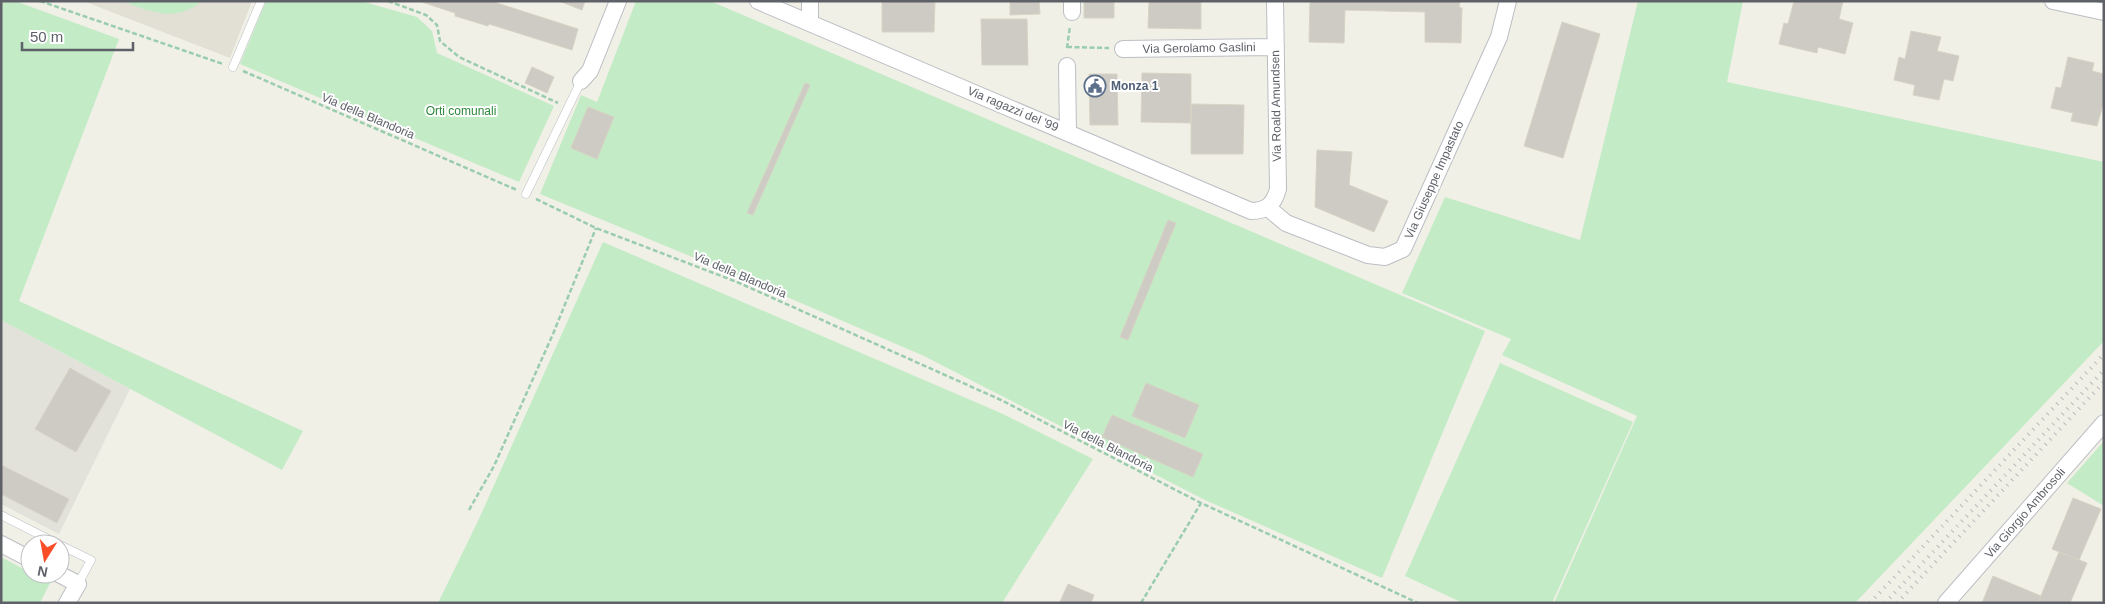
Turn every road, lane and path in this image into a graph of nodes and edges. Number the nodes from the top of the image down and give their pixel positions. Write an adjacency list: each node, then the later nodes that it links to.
1 (40, 1): 17 (path, Via della Blandoria)
2 (261, 1): 17 (lane)
3 (388, 1): 19 (path)
4 (618, 1): 18 (street)
5 (758, 1): 12 (street, Via ragazzi del '99)
6 (810, 1): 12 (street)
7 (1275, 1): 14 (street, Via Roald Amundsen)
8 (1508, 1): 22 (street, Via Giuseppe Impastato)
9 (2054, 1): 11 (street)
10 (1072, 7): 13 (path)
11 (2104, 12)
12 (810, 23): 20 (street, Via ragazzi del '99)
13 (1067, 47): 15 (path); 16 (path)
14 (1276, 47): 15 (street, Via Gerolamo Gaslini); 22 (street, Via Roald Amundsen)
15 (1123, 49)
16 (1068, 66): 20 (street)
17 (233, 67): 21 (path, Via della Blandoria)
18 (581, 82): 19 (lane)
19 (568, 108): 21 (lane)
20 (1068, 133): 22 (street, Via ragazzi del '99)
21 (526, 194): 23 (path, Via della Blandoria)
22 (1268, 208)
23 (596, 228): 25 (path, Via della Blandoria); 26 (path)
24 (2104, 423): 37 (street, Via Giorgio Ambrosoli)
25 (1201, 503): 35 (path); 36 (path, Via della Blandoria)
26 (469, 510)
27 (1, 515): 28 (lane)
28 (39, 534)
29 (1, 544): 31 (street)
30 (70, 550): 33 (lane)
31 (20, 554)
32 (70, 580): 33 (street)
33 (78, 584): 34 (street)
34 (67, 603)
35 (1141, 603)
36 (1418, 603)
37 (1946, 603)

